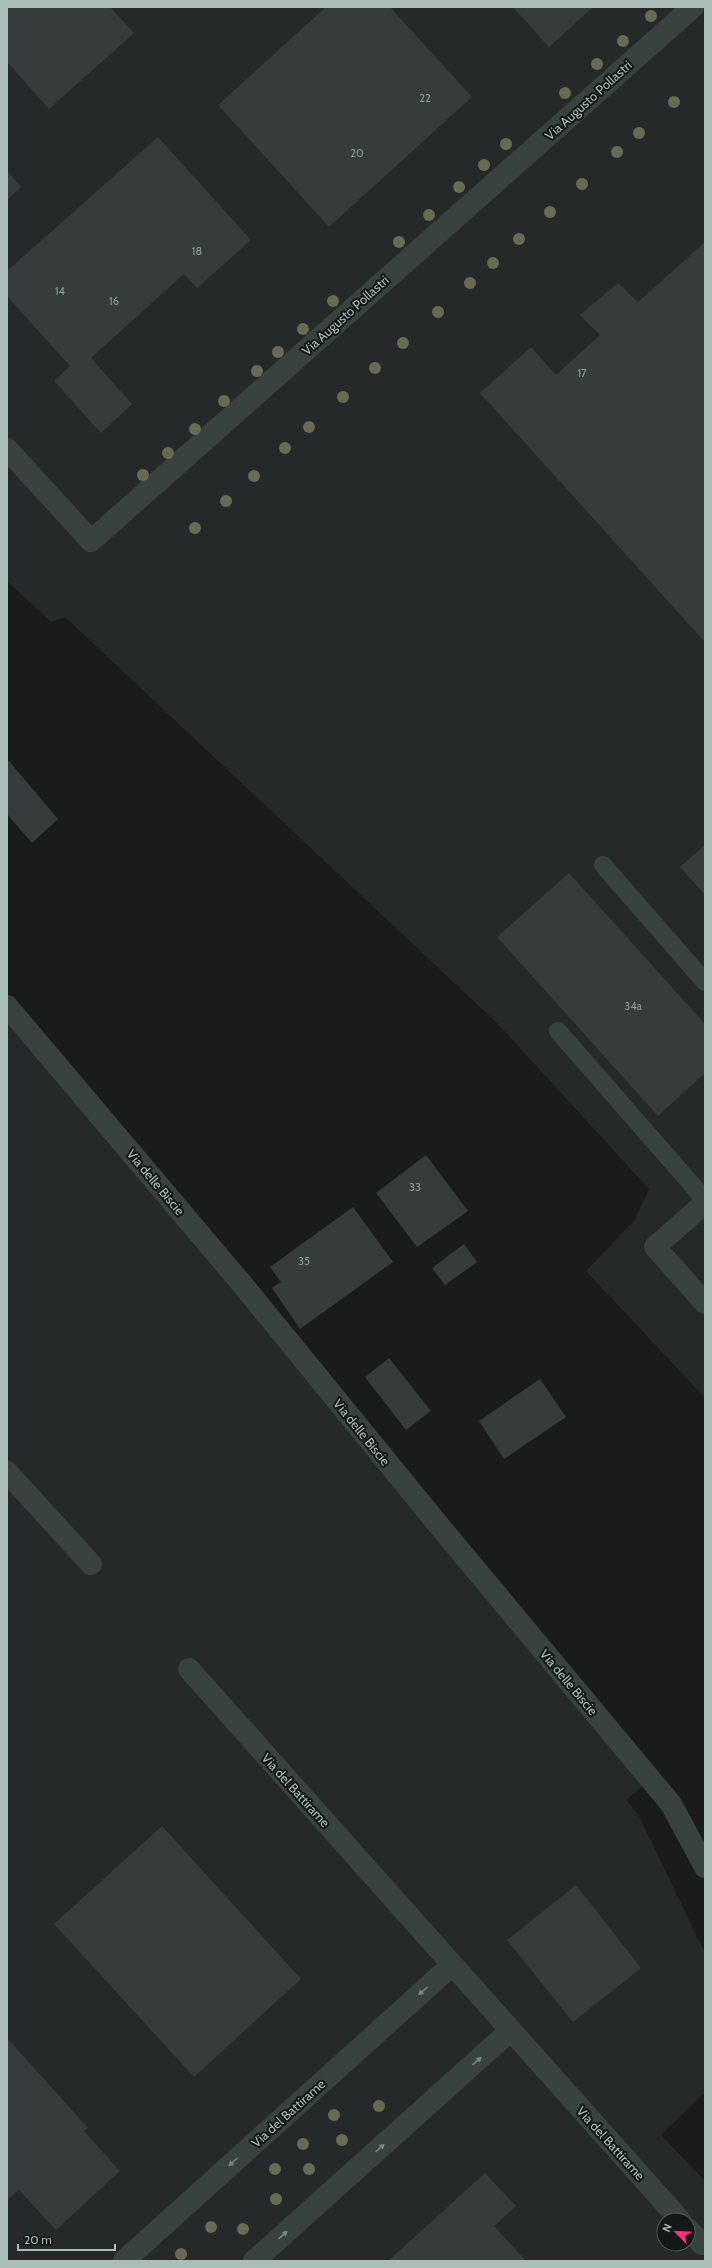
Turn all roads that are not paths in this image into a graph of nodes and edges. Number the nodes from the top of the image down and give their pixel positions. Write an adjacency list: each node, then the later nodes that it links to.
1 (693, 7): 2 (street, Via Augusto Pollastri)
2 (7, 449)
3 (603, 864): 4 (lane)
4 (705, 982)
5 (7, 1006): 12 (street, Via delle Biscie)
6 (558, 1031): 7 (lane)
7 (705, 1203): 8 (street)
8 (705, 1303)
9 (7, 1472): 10 (street)
10 (91, 1564)
11 (189, 1670): 13 (street, Via del Battirame)
12 (705, 1867)
13 (452, 1964): 14 (street, Via del Battirame); 16 (street, Via del Battirame, one-way to 16)
14 (510, 2031): 15 (street, Via del Battirame); 17 (street, one-way to 14)
15 (673, 2212)
16 (124, 2261)
17 (254, 2261)

